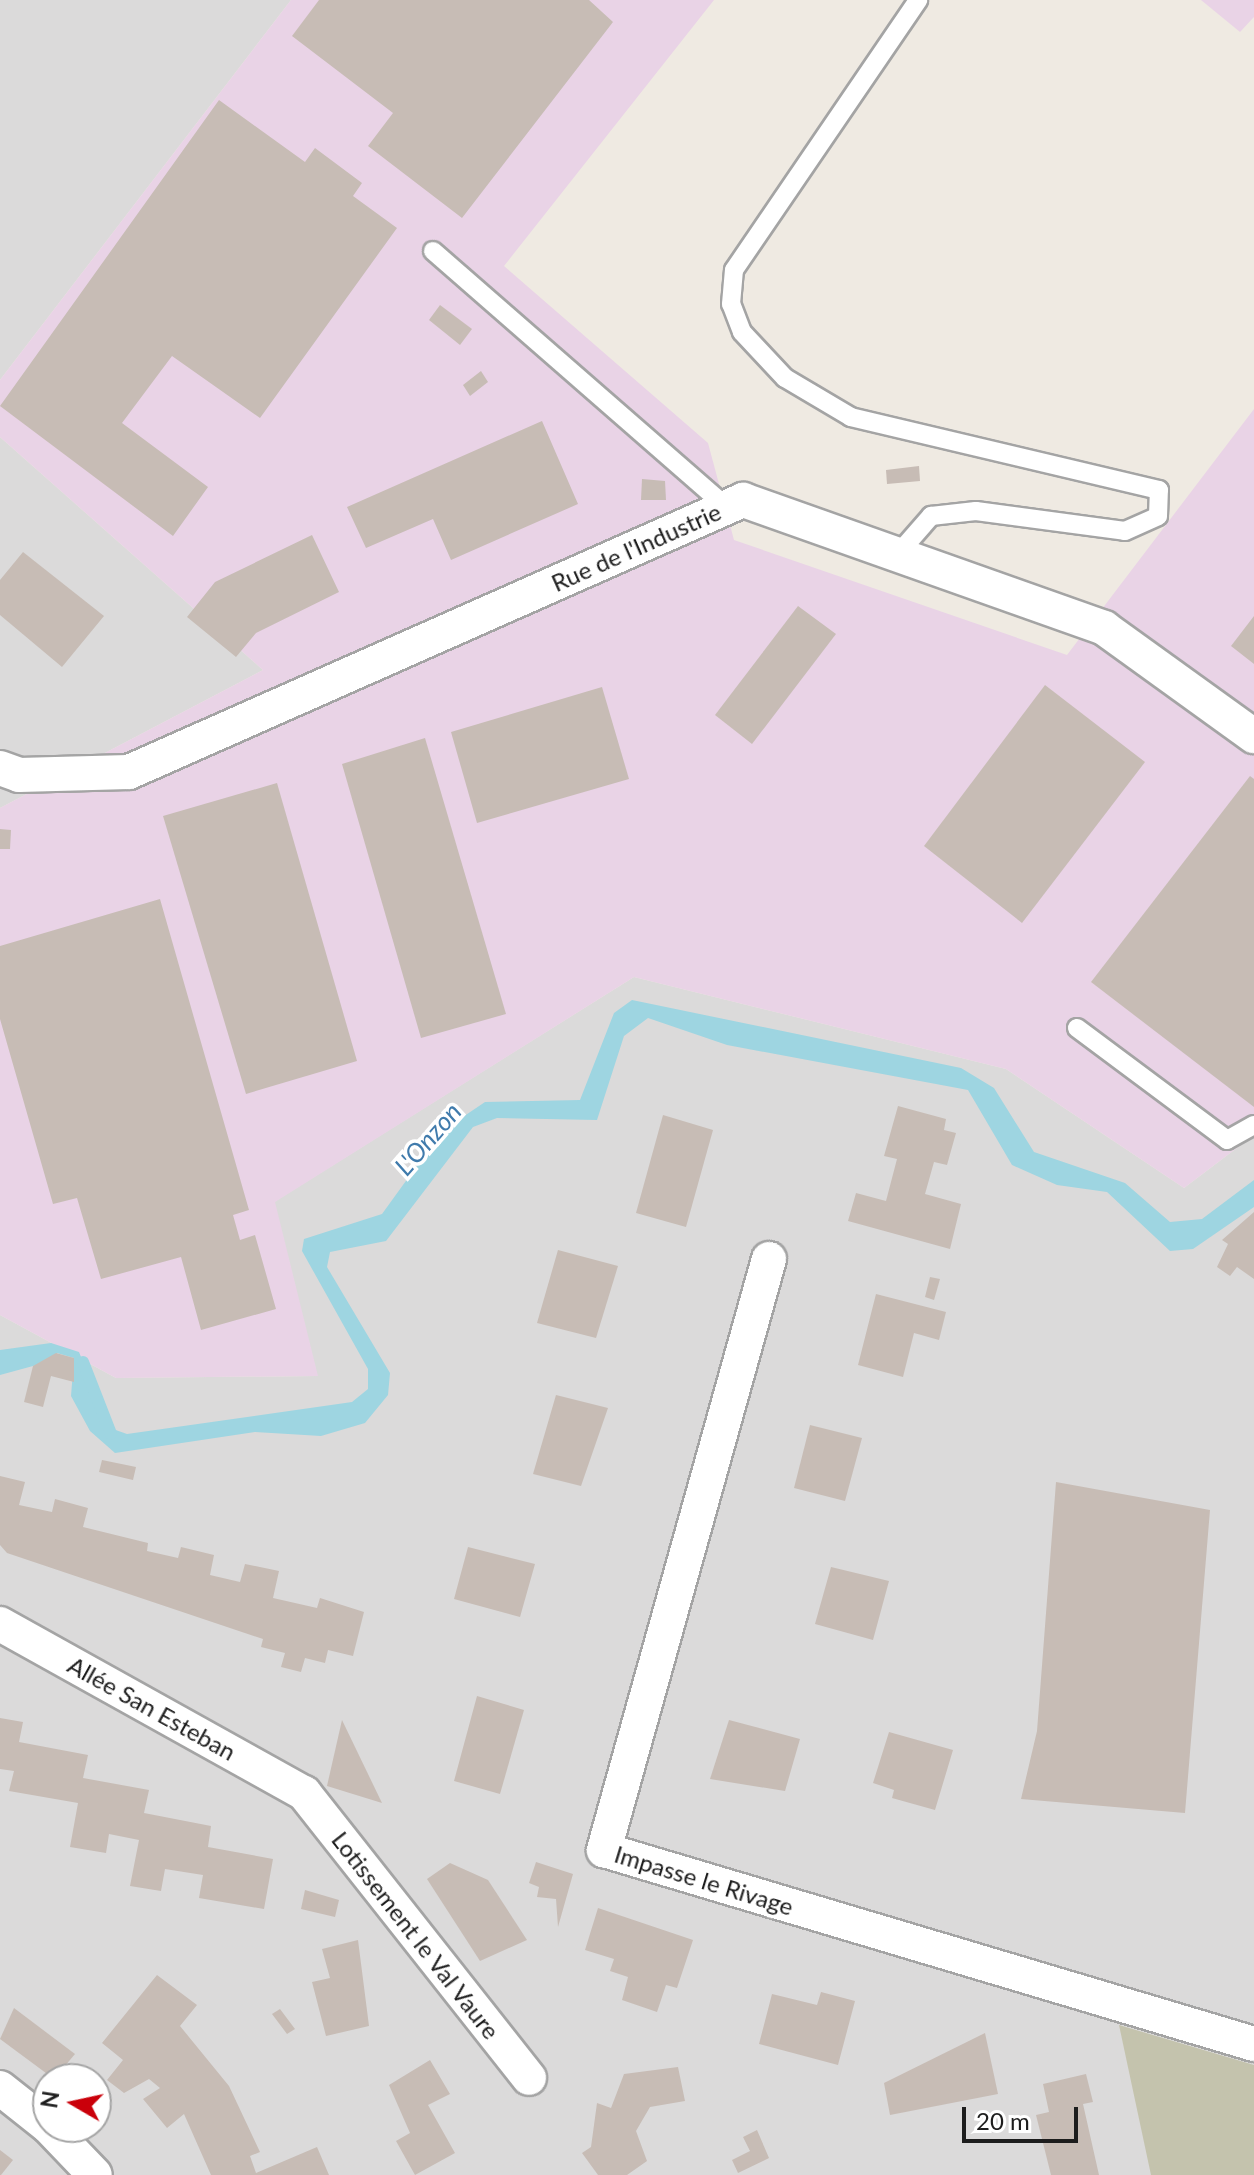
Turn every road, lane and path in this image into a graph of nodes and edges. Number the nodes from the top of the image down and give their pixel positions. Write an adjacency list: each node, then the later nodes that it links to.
1 (918, 0): 4 (lane)
2 (433, 251): 3 (lane)
3 (726, 507): 4 (street, Rue de l'Industrie); 6 (street, Rue de l'Industrie)
4 (897, 555): 5 (street, Rue de l'Industrie)
5 (1254, 736)
6 (0, 768)
7 (1077, 1028): 8 (lane)
8 (1254, 1125)
9 (769, 1259): 12 (street, Impasse le Rivage)
10 (0, 1624): 11 (street, Allée San Esteban)
11 (304, 1793): 13 (street, Lotissement le Val Vaure)
12 (1254, 2044)
13 (529, 2078)
14 (0, 2088): 15 (street)
15 (32, 2114)
16 (64, 2143): 17 (street)
17 (95, 2175)

